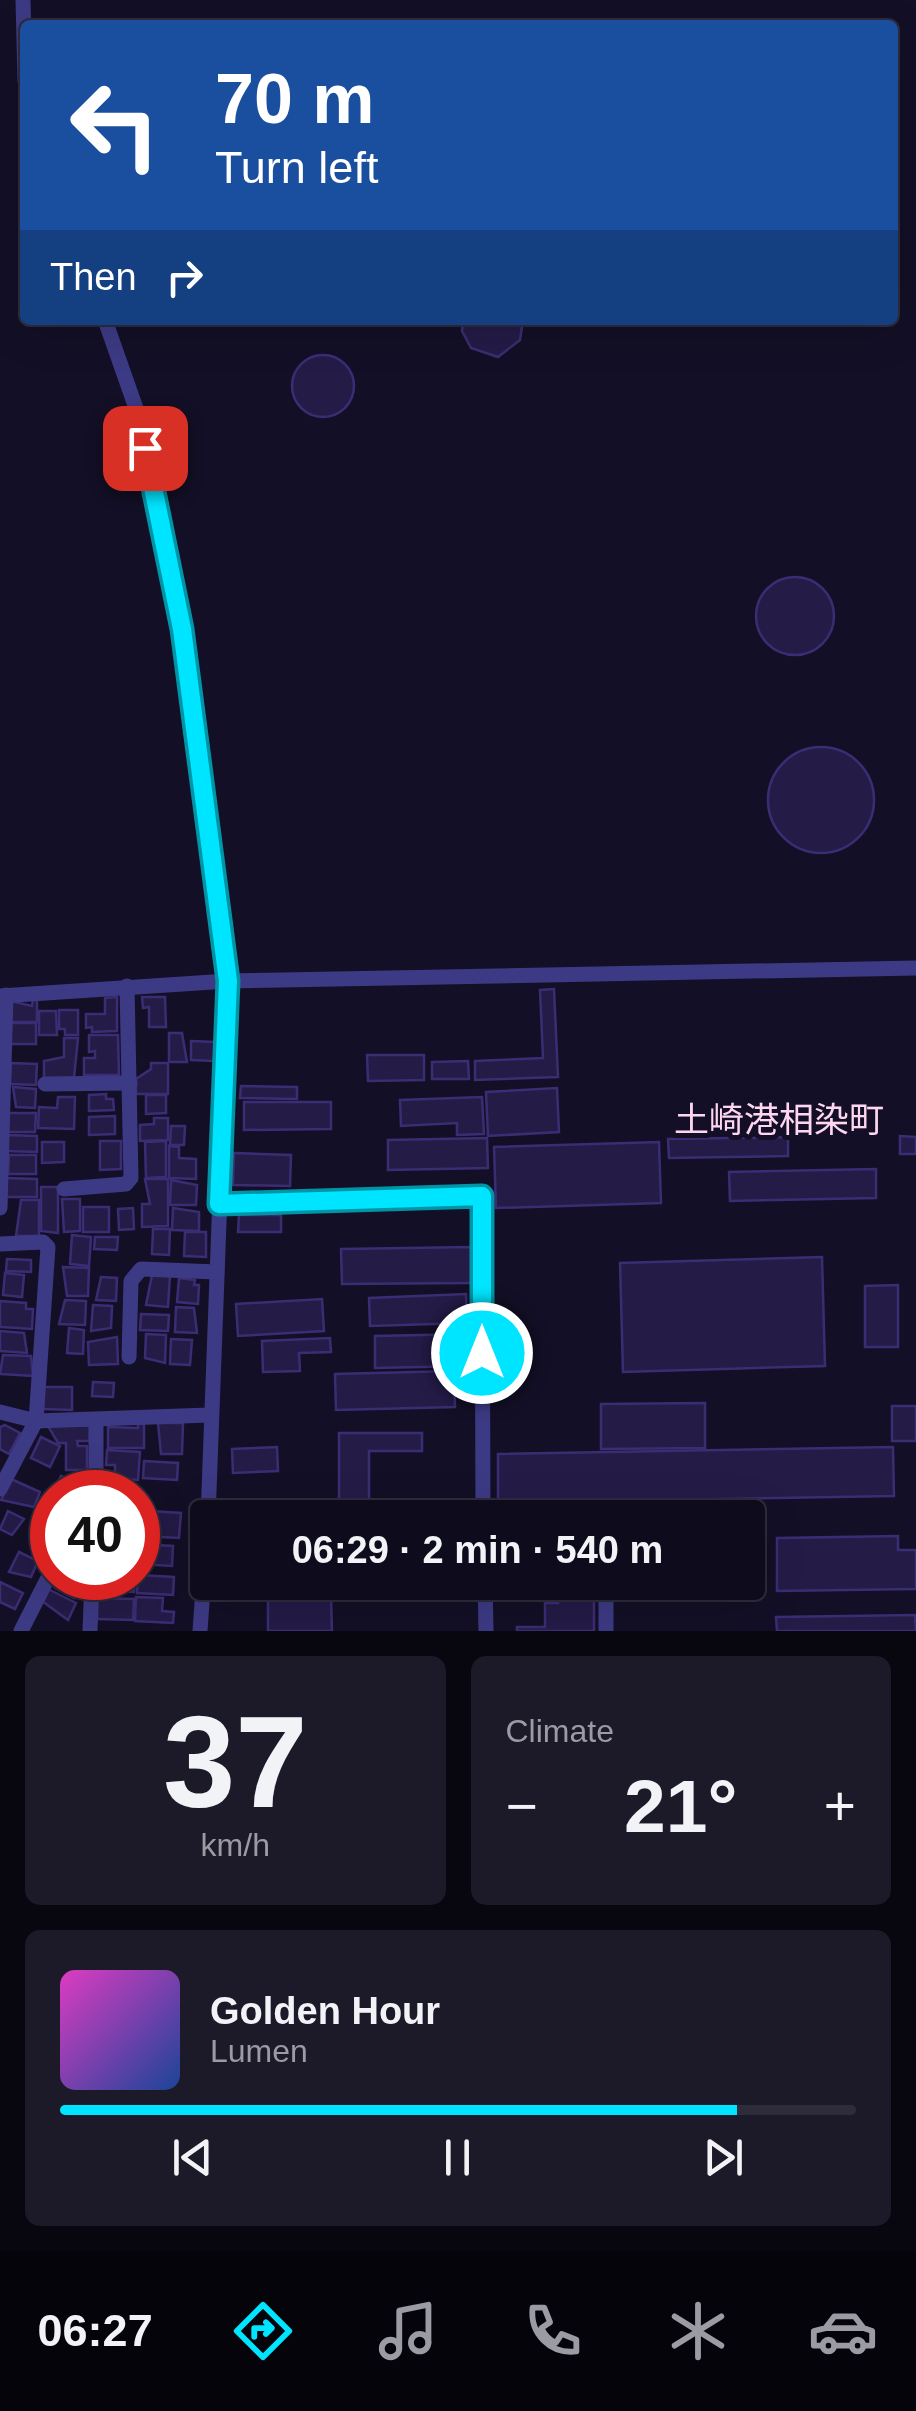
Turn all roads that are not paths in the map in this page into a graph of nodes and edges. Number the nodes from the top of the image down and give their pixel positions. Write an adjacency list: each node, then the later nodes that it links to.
1 (107, 325): 3 (street)
2 (916, 968): 3 (street)
3 (228, 981): 4 (street); 9 (street)
4 (126, 986): 5 (street); 6 (street)
5 (3, 996): 10 (street)
6 (130, 1083): 7 (street); 8 (street)
7 (45, 1084)
8 (64, 1189)
9 (219, 1204): 12 (street); 21 (street)
10 (0, 1208)
11 (0, 1244): 17 (street)
12 (217, 1272): 13 (street); 15 (street)
13 (129, 1358)
14 (0, 1412): 17 (street)
15 (210, 1414): 16 (street); 20 (street)
16 (96, 1420): 17 (street); 18 (street)
17 (36, 1421): 19 (street)
18 (95, 1470)
19 (0, 1489)
20 (208, 1500)
21 (483, 1500)
22 (37, 1600): 27 (street)
23 (91, 1600): 28 (street)
24 (202, 1600): 29 (street)
25 (485, 1600): 30 (street)
26 (606, 1600): 31 (street)
27 (21, 1631)
28 (90, 1631)
29 (200, 1631)
30 (486, 1631)
31 (606, 1631)

